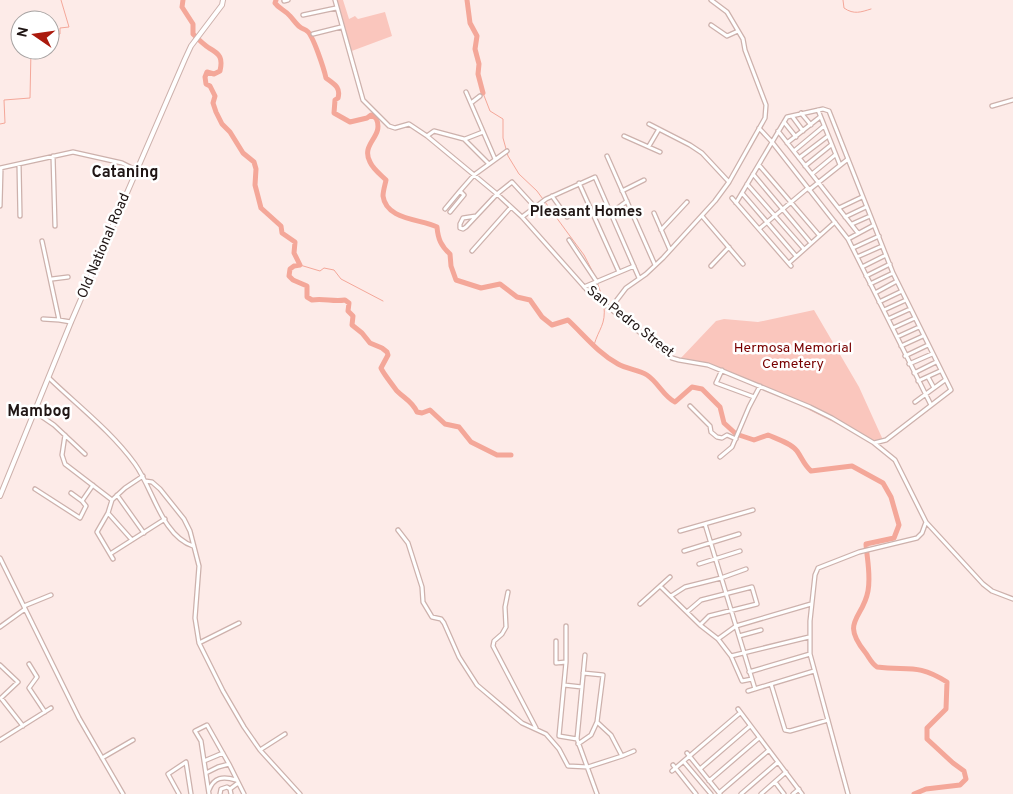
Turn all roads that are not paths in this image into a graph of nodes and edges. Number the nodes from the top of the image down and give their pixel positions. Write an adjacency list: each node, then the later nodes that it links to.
1 (334, 0): 4 (street, San Pedro Street)
2 (711, 0): 8 (street)
3 (224, 2): 52 (main road, Old National Road)
4 (336, 8): 5 (street); 7 (street, San Pedro Street)
5 (303, 15)
6 (711, 25): 8 (street)
7 (341, 27): 9 (street); 28 (street, San Pedro Street)
8 (738, 31): 23 (street)
9 (313, 34)
10 (466, 92): 13 (street)
11 (480, 96): 13 (street)
12 (1013, 100): 14 (street)
13 (471, 103): 26 (street)
14 (992, 106)
15 (818, 110): 16 (street); 18 (street); 45 (street)
16 (801, 113): 17 (street); 21 (street)
17 (791, 115): 19 (street); 25 (street)
18 (820, 117): 21 (street); 22 (street)
19 (784, 122): 27 (street); 31 (street)
20 (649, 124): 24 (street)
21 (811, 125): 25 (street)
22 (824, 126): 30 (street); 38 (street)
23 (759, 128): 33 (street); 57 (street)
24 (659, 129): 36 (street); 57 (street)
25 (803, 131): 31 (street)
26 (483, 132): 32 (street); 44 (street)
27 (778, 132): 33 (street); 34 (street)
28 (427, 136): 32 (street); 55 (street, San Pedro Street)
29 (624, 136): 36 (street)
30 (828, 136): 35 (street); 43 (street)
31 (796, 137): 34 (street)
32 (464, 139): 47 (street)
33 (772, 142): 48 (street); 61 (street)
34 (787, 143): 38 (street)
35 (831, 145): 40 (street); 50 (street)
36 (649, 146): 39 (street)
37 (506, 151): 44 (street)
38 (794, 151): 43 (street)
39 (660, 152)
40 (835, 155): 49 (street); 54 (street)
41 (54, 156): 46 (street); 52 (street); 95 (street)
42 (607, 156): 63 (street)
43 (799, 158): 50 (street)
44 (495, 159): 47 (street)
45 (848, 159): 49 (street); 67 (street)
46 (19, 164): 51 (street); 84 (street)
47 (489, 164): 55 (street)
48 (758, 165): 53 (street); 72 (street)
49 (840, 165): 58 (street)
50 (805, 166): 54 (street)
51 (0, 168): 73 (street)
52 (136, 170): 141 (main road, Old National Road)
53 (753, 174): 60 (street); 80 (street)
54 (812, 174): 58 (street)
55 (474, 176): 62 (street); 65 (street, San Pedro Street)
56 (644, 180): 63 (street)
57 (729, 182): 86 (street)
58 (818, 182): 61 (street); 78 (street)
59 (579, 183): 66 (street); 76 (street); 82 (street)
60 (747, 184): 64 (street); 87 (street)
61 (808, 189): 72 (street); 92 (street)
62 (460, 191): 79 (street); 81 (street)
63 (622, 191): 69 (street)
64 (742, 193): 71 (street); 91 (street)
65 (497, 194): 74 (street); 75 (street, San Pedro Street); 85 (street)
66 (552, 196): 74 (street); 76 (street)
67 (862, 197): 77 (street); 78 (street)
68 (732, 198): 71 (street)
69 (626, 201): 82 (street); 116 (street)
70 (687, 202): 97 (street)
71 (736, 202): 96 (street)
72 (791, 202): 80 (street); 99 (street)
73 (0, 206)
74 (534, 206): 89 (street)
75 (511, 207): 89 (street, San Pedro Street); 110 (street)
76 (589, 207): 120 (street)
77 (866, 207): 88 (street); 90 (street)
78 (839, 208): 90 (street)
79 (445, 209)
80 (782, 209): 87 (street); 104 (street)
81 (450, 212)
82 (611, 213): 117 (street)
83 (654, 213): 97 (street)
84 (20, 216)
85 (476, 216): 85 (street)
86 (702, 216): 106 (street); 108 (street)
87 (775, 216): 91 (street); 109 (street)
88 (870, 216): 93 (street); 94 (street)
89 (522, 217): 129 (street, San Pedro Street)
90 (845, 217): 93 (street)
91 (767, 222): 96 (street); 112 (street)
92 (835, 222): 99 (street); 101 (street)
93 (852, 224): 98 (street)
94 (874, 225): 98 (street); 100 (street)
95 (55, 226)
96 (759, 229): 112 (street)
97 (661, 230): 108 (street)
98 (858, 233): 101 (street)
99 (819, 235): 104 (street)
100 (879, 236): 105 (street); 107 (street)
101 (848, 239): 107 (street)
102 (569, 240): 127 (street)
103 (42, 242): 125 (street)
104 (811, 243): 109 (street)
105 (882, 246): 111 (street); 113 (street)
106 (729, 248): 114 (street); 118 (street)
107 (853, 248): 113 (street)
108 (670, 250): 116 (street)
109 (804, 250): 112 (street)
110 (472, 251)
111 (886, 255): 115 (street); 119 (street)
112 (796, 256)
113 (857, 257): 119 (street)
114 (743, 264)
115 (890, 264): 121 (street); 122 (street)
116 (655, 265): 124 (street)
117 (634, 266): 120 (street); 124 (street)
118 (711, 266)
119 (862, 267): 122 (street)
120 (619, 272): 127 (street)
121 (893, 273): 126 (street); 128 (street)
122 (866, 276): 128 (street)
123 (68, 277): 125 (street)
124 (639, 278): 134 (street)
125 (52, 280): 140 (street)
126 (897, 281): 130 (street); 131 (street)
127 (597, 282): 129 (street)
128 (870, 284): 131 (street)
129 (584, 287): 134 (street, San Pedro Street)
130 (902, 291): 132 (street); 133 (street)
131 (875, 293): 133 (street)
132 (906, 300): 135 (street); 136 (street)
133 (879, 302): 136 (street)
134 (610, 309): 152 (street, San Pedro Street)
135 (910, 309): 137 (street); 139 (street)
136 (884, 310): 139 (street)
137 (915, 318): 142 (street); 143 (street)
138 (43, 319): 140 (street)
139 (888, 319): 143 (street)
140 (59, 320): 141 (street)
141 (71, 322): 156 (main road, Old National Road)
142 (919, 327): 144 (street); 145 (street)
143 (893, 328): 145 (street)
144 (923, 336): 146 (street); 147 (street)
145 (897, 337): 147 (street)
146 (928, 345): 148 (street); 149 (street)
147 (901, 346): 149 (street)
148 (932, 354): 150 (street); 151 (street)
149 (905, 356): 151 (street)
150 (936, 362): 153 (street); 154 (street)
151 (909, 364): 154 (street)
152 (722, 370): 159 (street, San Pedro Street); 162 (street)
153 (940, 371): 155 (street); 157 (street)
154 (914, 373): 158 (street)
155 (928, 376): 158 (street); 160 (street)
156 (49, 378): 166 (main road, Old National Road); 172 (street)
157 (945, 380): 160 (street); 164 (street)
158 (918, 381): 161 (street)
159 (760, 386): 162 (street); 169 (street, San Pedro Street)
160 (934, 388): 161 (street)
161 (925, 395): 163 (street); 164 (street)
162 (754, 397): 168 (street)
163 (916, 402)
164 (930, 405): 169 (street)
165 (690, 406): 168 (street)
166 (35, 412): 167 (street); 178 (main road, Old National Road)
167 (65, 435): 170 (street); 174 (street)
168 (737, 437): 171 (street)
169 (874, 443): 184 (street, San Pedro Street)
170 (85, 454)
171 (720, 457)
172 (143, 476): 173 (street); 177 (street)
173 (145, 481): 183 (street); 192 (street)
174 (92, 485): 179 (street); 180 (street)
175 (35, 489): 180 (street)
176 (71, 493): 180 (street)
177 (116, 495): 179 (street); 188 (street)
178 (0, 496)
179 (112, 500): 182 (street)
180 (82, 501)
181 (753, 510): 185 (street)
182 (108, 513): 190 (street); 195 (street)
183 (165, 519): 188 (street); 192 (street)
184 (926, 522): 208 (street, San Pedro Street); 210 (street)
185 (704, 524): 187 (street); 191 (street)
186 (398, 530): 248 (street)
187 (680, 532)
188 (144, 533): 190 (street)
189 (740, 534): 191 (street)
190 (132, 540): 195 (street)
191 (710, 543): 193 (street); 198 (street)
192 (193, 546): 224 (street)
193 (684, 551)
194 (740, 551): 198 (street)
195 (110, 554): 197 (street)
196 (0, 558): 211 (street)
197 (112, 559)
198 (715, 559): 199 (street); 202 (street)
199 (699, 564)
200 (746, 568): 202 (street)
201 (670, 577): 203 (street)
202 (721, 578): 205 (street); 207 (street)
203 (660, 586): 207 (street); 209 (street)
204 (508, 592): 248 (street)
205 (726, 594): 212 (street); 212 (street); 213 (street)
206 (52, 595): 211 (street)
207 (671, 596): 213 (street)
208 (1013, 599)
209 (640, 604)
210 (811, 604): 217 (street); 221 (street)
211 (25, 607): 218 (street); 262 (street)
212 (731, 611): 215 (street); 217 (street)
213 (687, 612): 215 (street)
214 (239, 623): 224 (street)
215 (700, 625): 222 (street)
216 (566, 626): 229 (street)
217 (736, 626): 220 (street); 222 (street)
218 (0, 627)
219 (761, 630): 220 (street)
220 (739, 636): 225 (street)
221 (809, 637): 225 (street); 226 (street)
222 (718, 639): 228 (street)
223 (556, 641): 229 (street)
224 (199, 643): 255 (street)
225 (744, 654): 228 (street); 234 (street)
226 (810, 654): 232 (street); 234 (street)
227 (585, 655): 233 (street)
228 (731, 656): 235 (street)
229 (566, 662): 237 (street)
230 (29, 664): 243 (street)
231 (0, 666): 241 (street)
232 (814, 671): 236 (street); 244 (street)
233 (583, 672): 238 (street); 245 (street)
234 (750, 672): 235 (street)
235 (752, 679): 239 (street)
236 (771, 684): 239 (street); 244 (street)
237 (564, 685): 238 (street); 251 (street)
238 (582, 687): 251 (street)
239 (755, 689): 240 (street)
240 (748, 691)
241 (0, 698): 246 (street)
242 (51, 708): 243 (street)
243 (45, 712): 246 (street)
244 (828, 720): 293 (street)
245 (597, 722): 254 (street); 260 (street)
246 (23, 726): 252 (street)
247 (750, 726): 250 (street); 261 (street); 268 (street)
248 (536, 729): 267 (street)
249 (285, 734): 255 (street)
250 (759, 738): 256 (street); 272 (street)
251 (577, 739): 254 (street)
252 (0, 740)
253 (133, 740): 262 (street)
254 (578, 744): 267 (street)
255 (260, 750): 284 (street)
256 (769, 750): 265 (street); 277 (street)
257 (634, 751): 260 (street)
258 (223, 753): 263 (street); 263 (street); 266 (street)
259 (687, 753): 261 (street)
260 (622, 756): 267 (street)
261 (690, 757): 264 (street); 268 (street)
262 (102, 758): 278 (street)
263 (204, 761): 269 (street)
264 (684, 762): 286 (street); 287 (street)
265 (778, 762): 270 (street); 288 (street)
266 (229, 764): 269 (street); 271 (street)
267 (588, 767): 285 (street)
268 (700, 769): 272 (street)
269 (206, 772): 276 (street)
270 (786, 772): 273 (street); 275 (street)
271 (237, 781): 274 (street); 276 (street); 283 (street)
272 (709, 781): 277 (street)
273 (775, 782): 289 (street); 290 (street)
274 (230, 789): 281 (street); 282 (street)
275 (799, 789): 291 (street); 292 (street)
276 (209, 792)
277 (719, 793)
278 (123, 794)
279 (179, 794): 280 (street)
280 (191, 794)
281 (220, 794)
282 (231, 794)
283 (244, 794)
284 (300, 794)
285 (597, 794)
286 (696, 794)
287 (711, 794)
288 (741, 794)
289 (761, 794)
290 (784, 794)
291 (793, 794)
292 (802, 794)
293 (848, 794)

